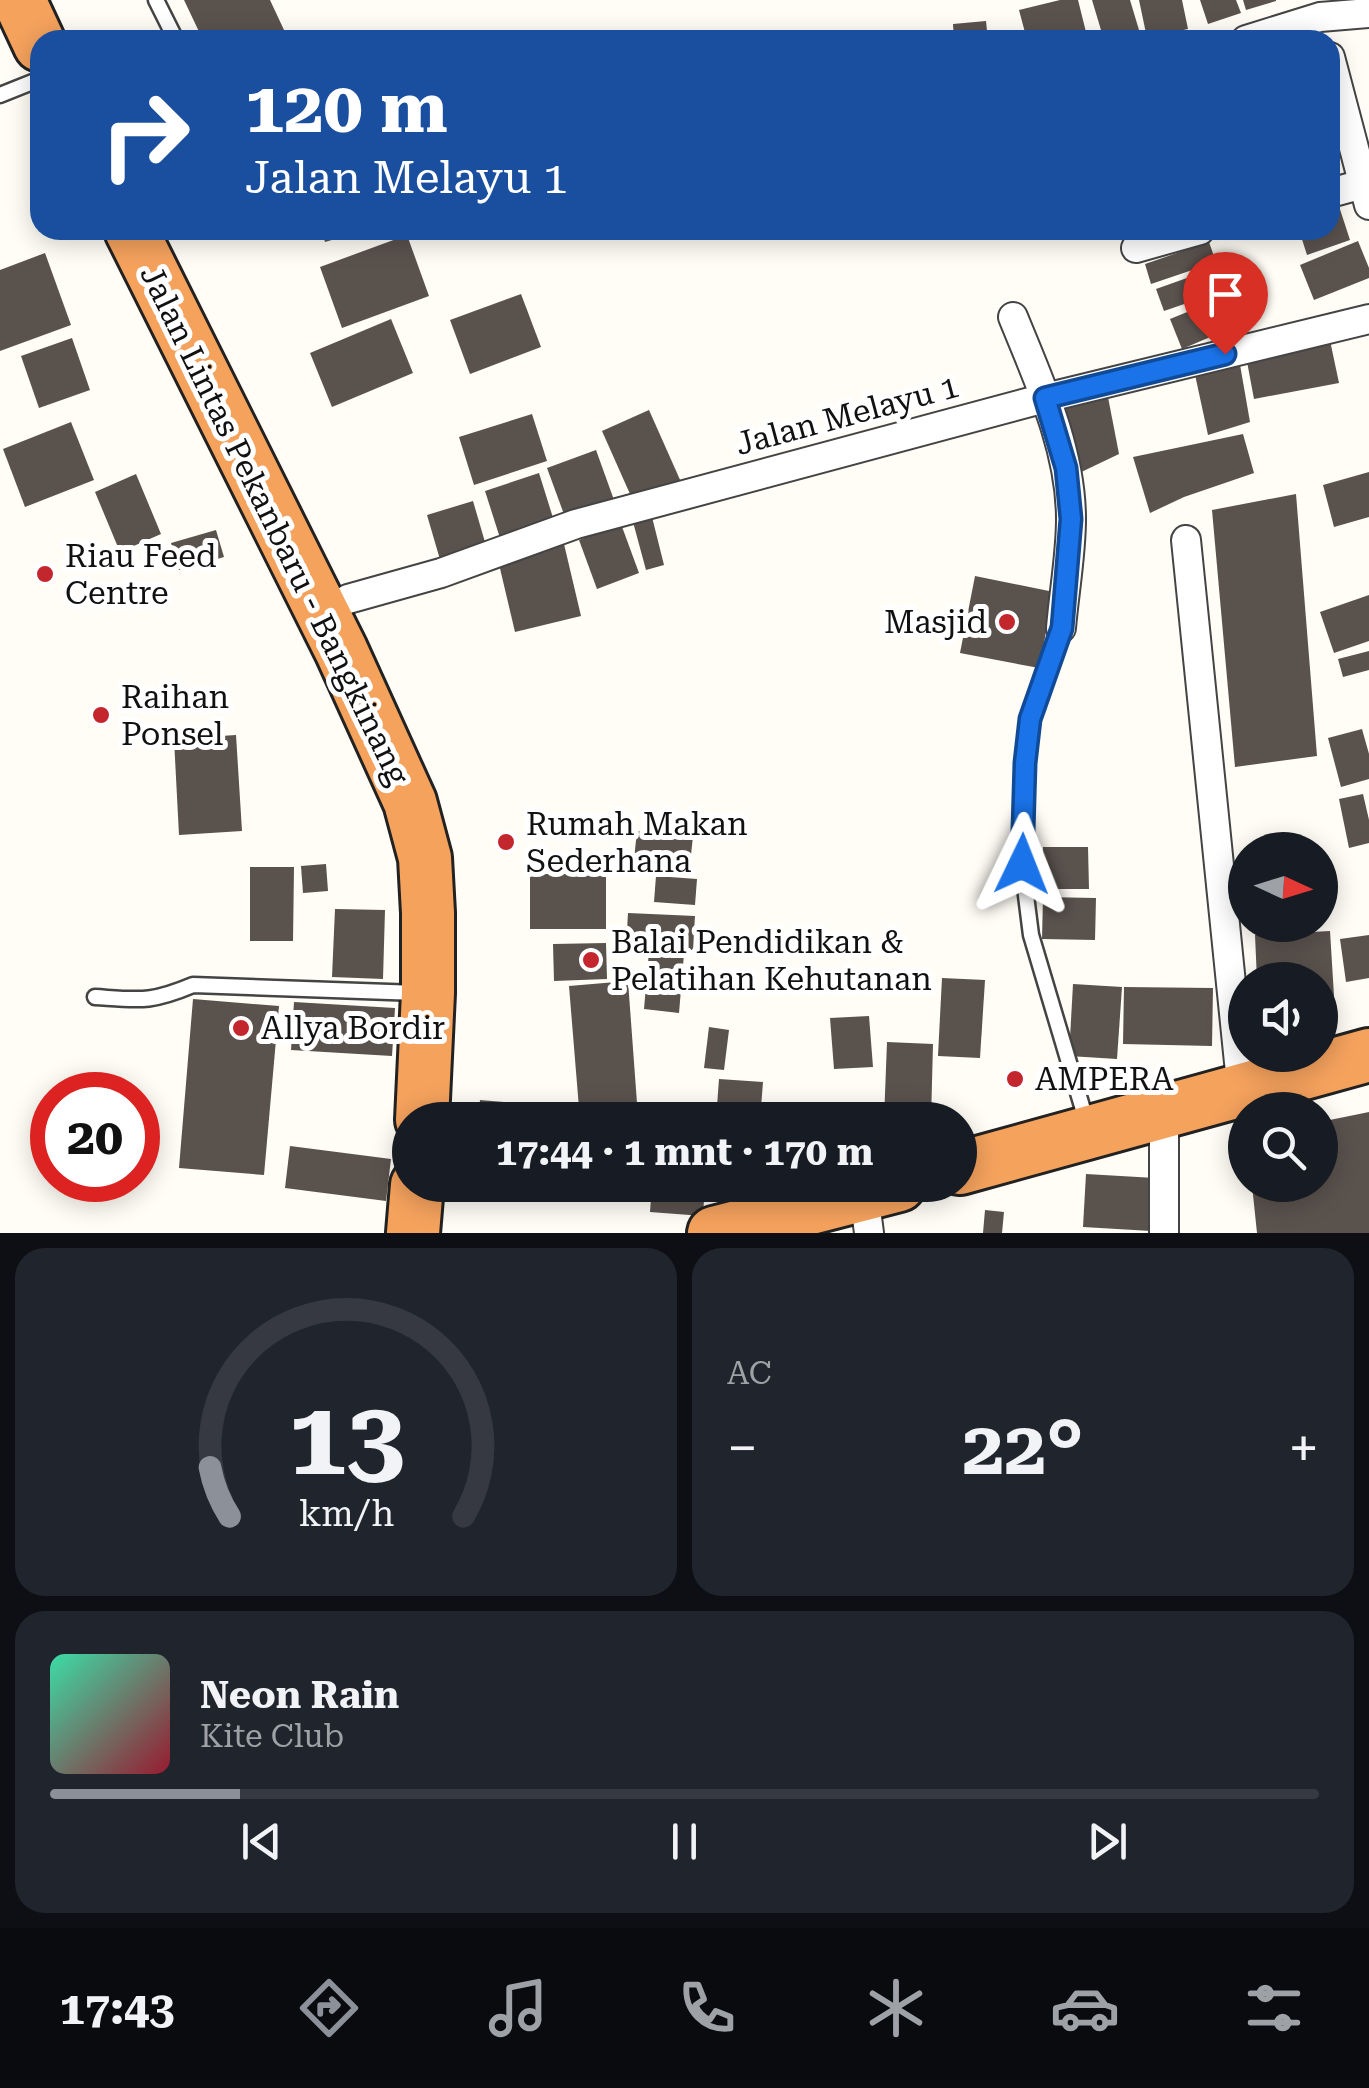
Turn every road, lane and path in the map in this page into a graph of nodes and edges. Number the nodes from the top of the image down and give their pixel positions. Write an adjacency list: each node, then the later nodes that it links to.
1 (8, 0): 5 (lane)
2 (19, 0): 8 (highway)
3 (58, 0): 9 (highway)
4 (156, 0): 10 (lane)
5 (0, 3)
6 (1369, 13): 7 (street)
7 (1321, 19): 11 (street)
8 (33, 30)
9 (73, 30)
10 (171, 30)
11 (1282, 30)
12 (30, 82): 14 (lane)
13 (1340, 94): 16 (street)
14 (0, 96)
15 (1340, 193): 16 (street)
16 (1366, 194)
17 (136, 240): 27 (highway, Jalan Lintas Pekanbaru - Bangkinang)
18 (177, 240): 25 (highway, Jalan Lintas Pekanbaru - Bangkinang)
19 (1164, 240): 20 (street)
20 (1136, 248)
21 (1013, 317): 23 (street)
22 (1369, 319): 23 (street, Jalan Melayu 1)
23 (1045, 398): 25 (street, Jalan Melayu 1); 26 (street)
24 (1186, 540): 30 (street)
25 (348, 599): 33 (highway, Jalan Lintas Pekanbaru - Bangkinang)
26 (1062, 628): 35 (lane)
27 (428, 993): 28 (lane); 32 (highway, Jalan Lintas Pekanbaru - Bangkinang)
28 (95, 997)
29 (1369, 1055): 30 (highway)
30 (1242, 1092)
31 (1228, 1095): 34 (highway)
32 (423, 1102)
33 (453, 1102)
34 (1164, 1111): 35 (highway); 43 (street)
35 (1090, 1133): 36 (highway)
36 (977, 1163)
37 (415, 1202): 40 (highway)
38 (449, 1202): 41 (highway)
39 (877, 1204): 42 (highway)
40 (413, 1233)
41 (450, 1233)
42 (714, 1233)
43 (1164, 1233)

